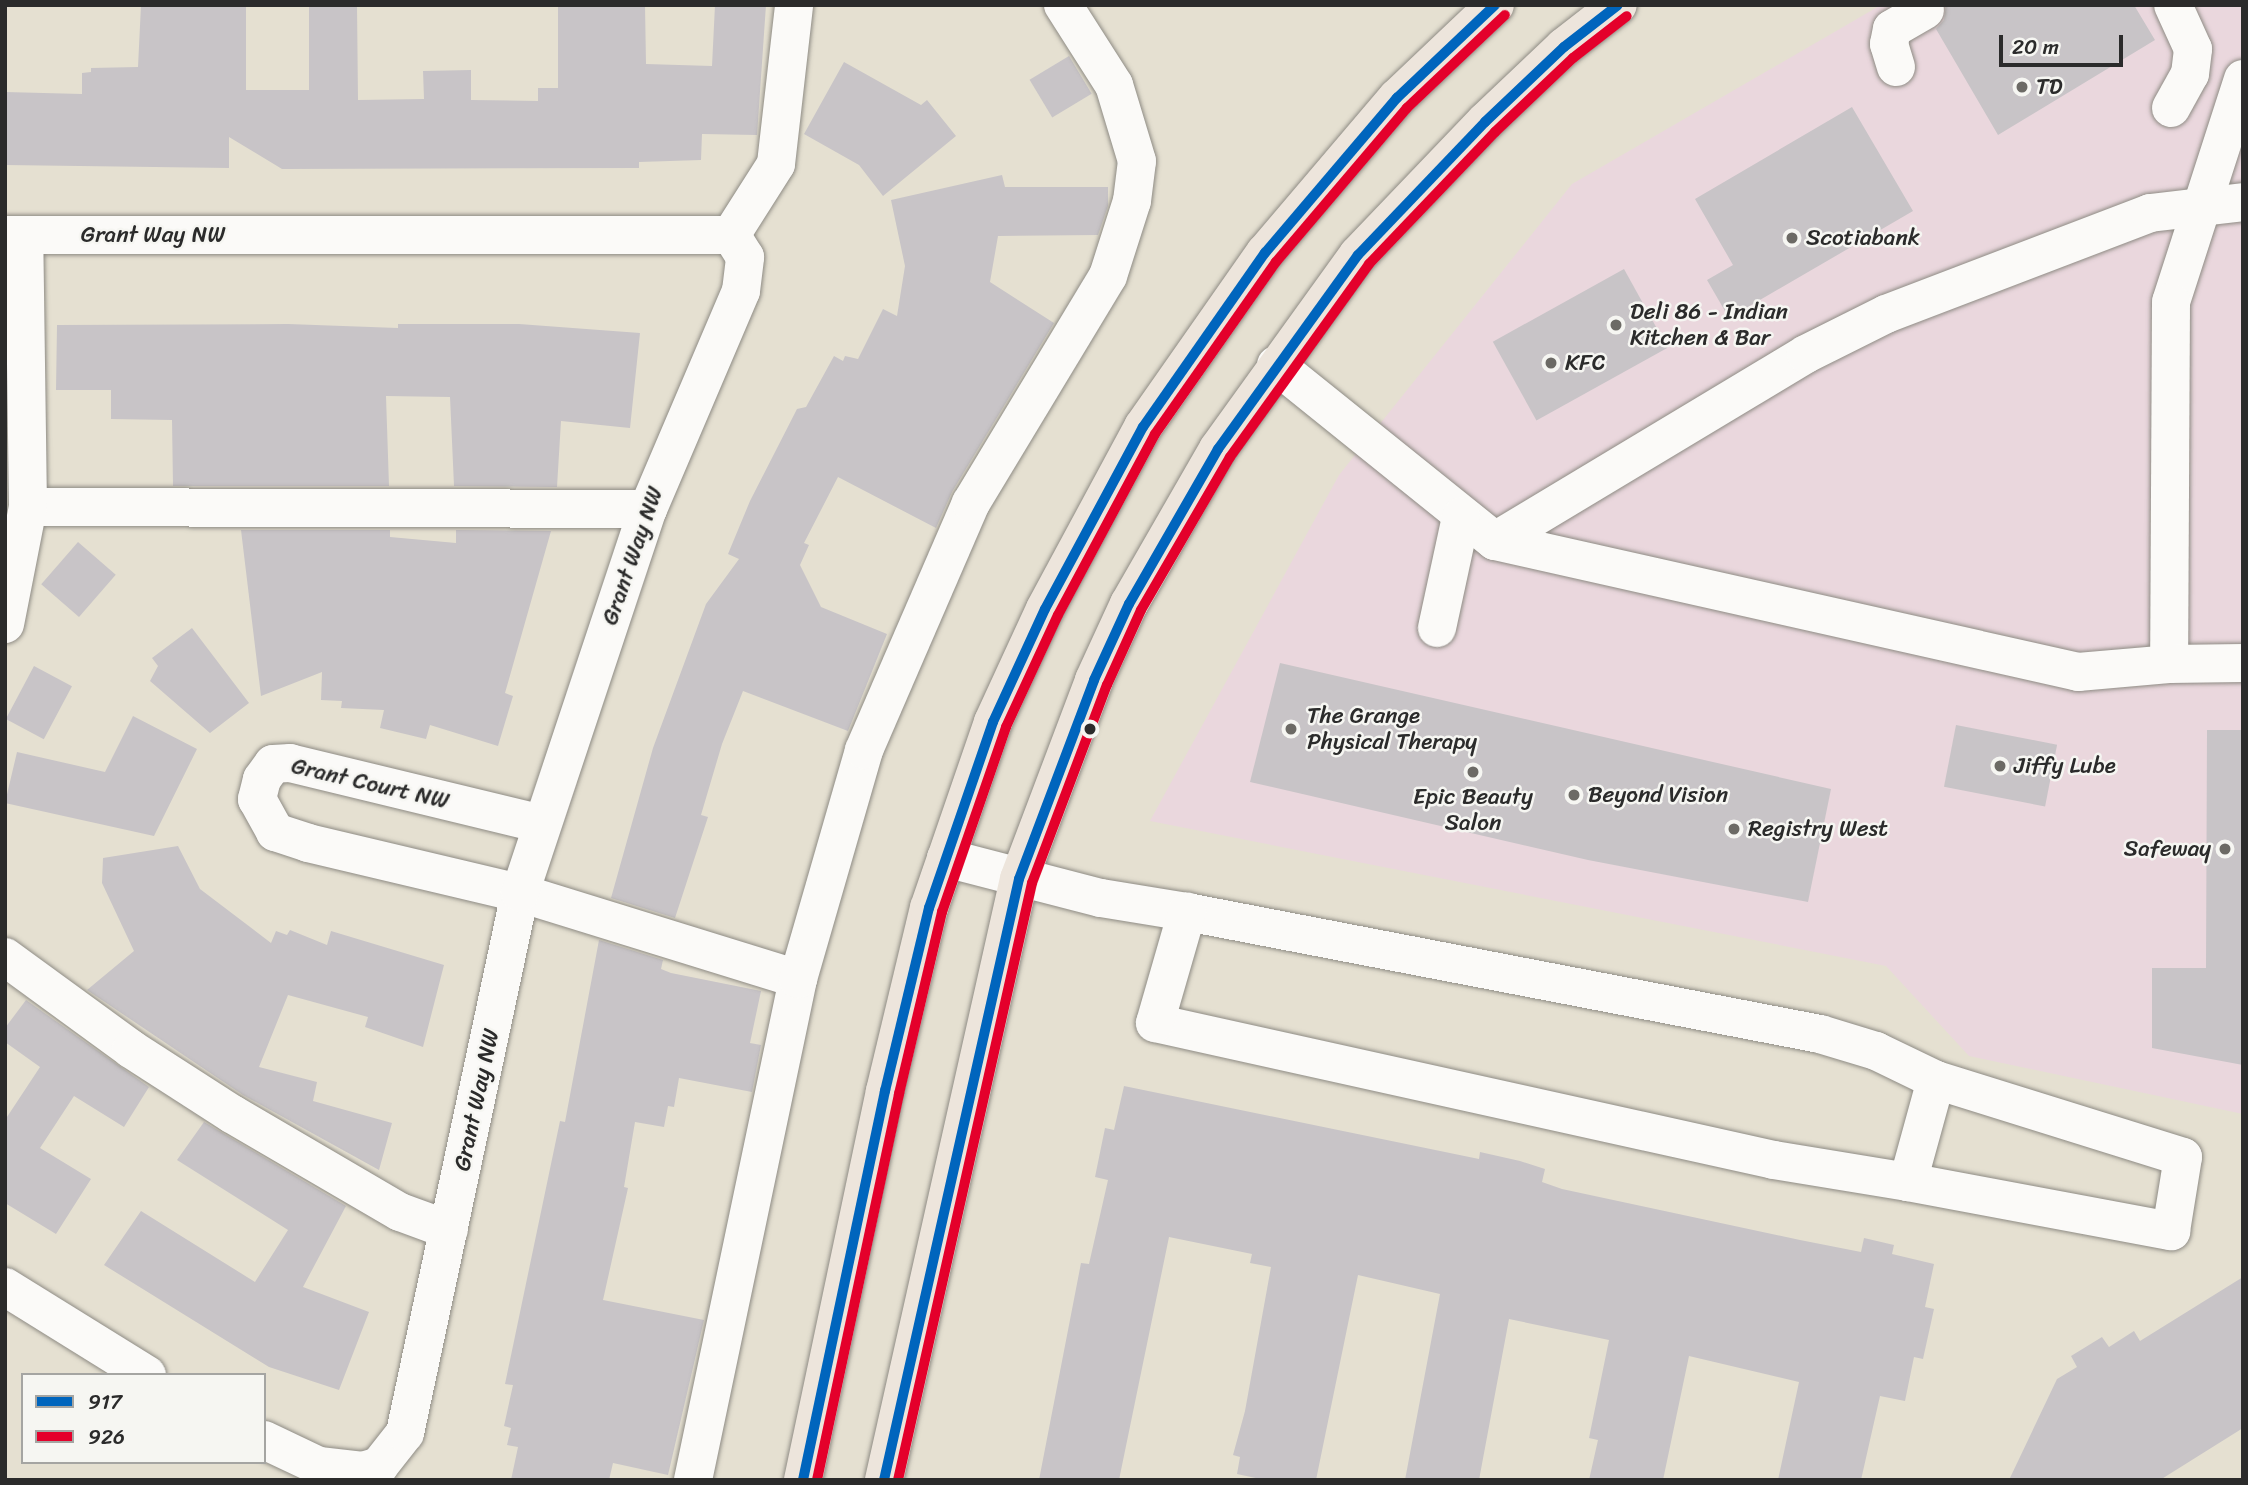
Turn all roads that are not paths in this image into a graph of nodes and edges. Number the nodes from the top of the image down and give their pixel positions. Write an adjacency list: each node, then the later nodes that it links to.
1 (794, 5): 14 (street)
2 (1063, 5): 30 (street)
3 (1495, 5): 25 (main road)
4 (1618, 5): 15 (main road)
5 (2173, 5): 9 (street)
6 (1925, 10): 7 (street)
7 (1896, 67)
8 (2243, 79): 12 (street)
9 (2171, 108)
10 (2243, 184): 12 (street)
11 (2243, 202): 12 (street)
12 (2202, 206): 19 (street); 23 (street)
13 (15, 235): 14 (street, Grant Way NW); 16 (street)
14 (731, 235): 17 (street, Grant Way NW)
15 (1276, 365): 18 (street); 26 (main road)
16 (28, 507): 17 (street); 20 (street)
17 (648, 509): 24 (street, Grant Way NW)
18 (1461, 517): 19 (street); 21 (street)
19 (1495, 541): 23 (street)
20 (5, 624)
21 (1437, 628)
22 (2243, 663): 23 (street)
23 (2169, 664)
24 (542, 824): 27 (street, Grant Way NW); 27 (street, Grant Court NW)
25 (947, 858): 26 (street); 38 (main road)
26 (1019, 879): 28 (street); 39 (main road)
27 (520, 893): 30 (street); 33 (street, Grant Way NW)
28 (1187, 912): 31 (street); 32 (street)
29 (5, 957): 33 (street)
30 (798, 979): 37 (street)
31 (1936, 1080): 32 (street); 32 (street)
32 (1908, 1182)
33 (449, 1230): 36 (street, Grant Way NW)
34 (5, 1287): 35 (street)
35 (144, 1373)
36 (266, 1441)
37 (693, 1480)
38 (803, 1480)
39 (884, 1480)

